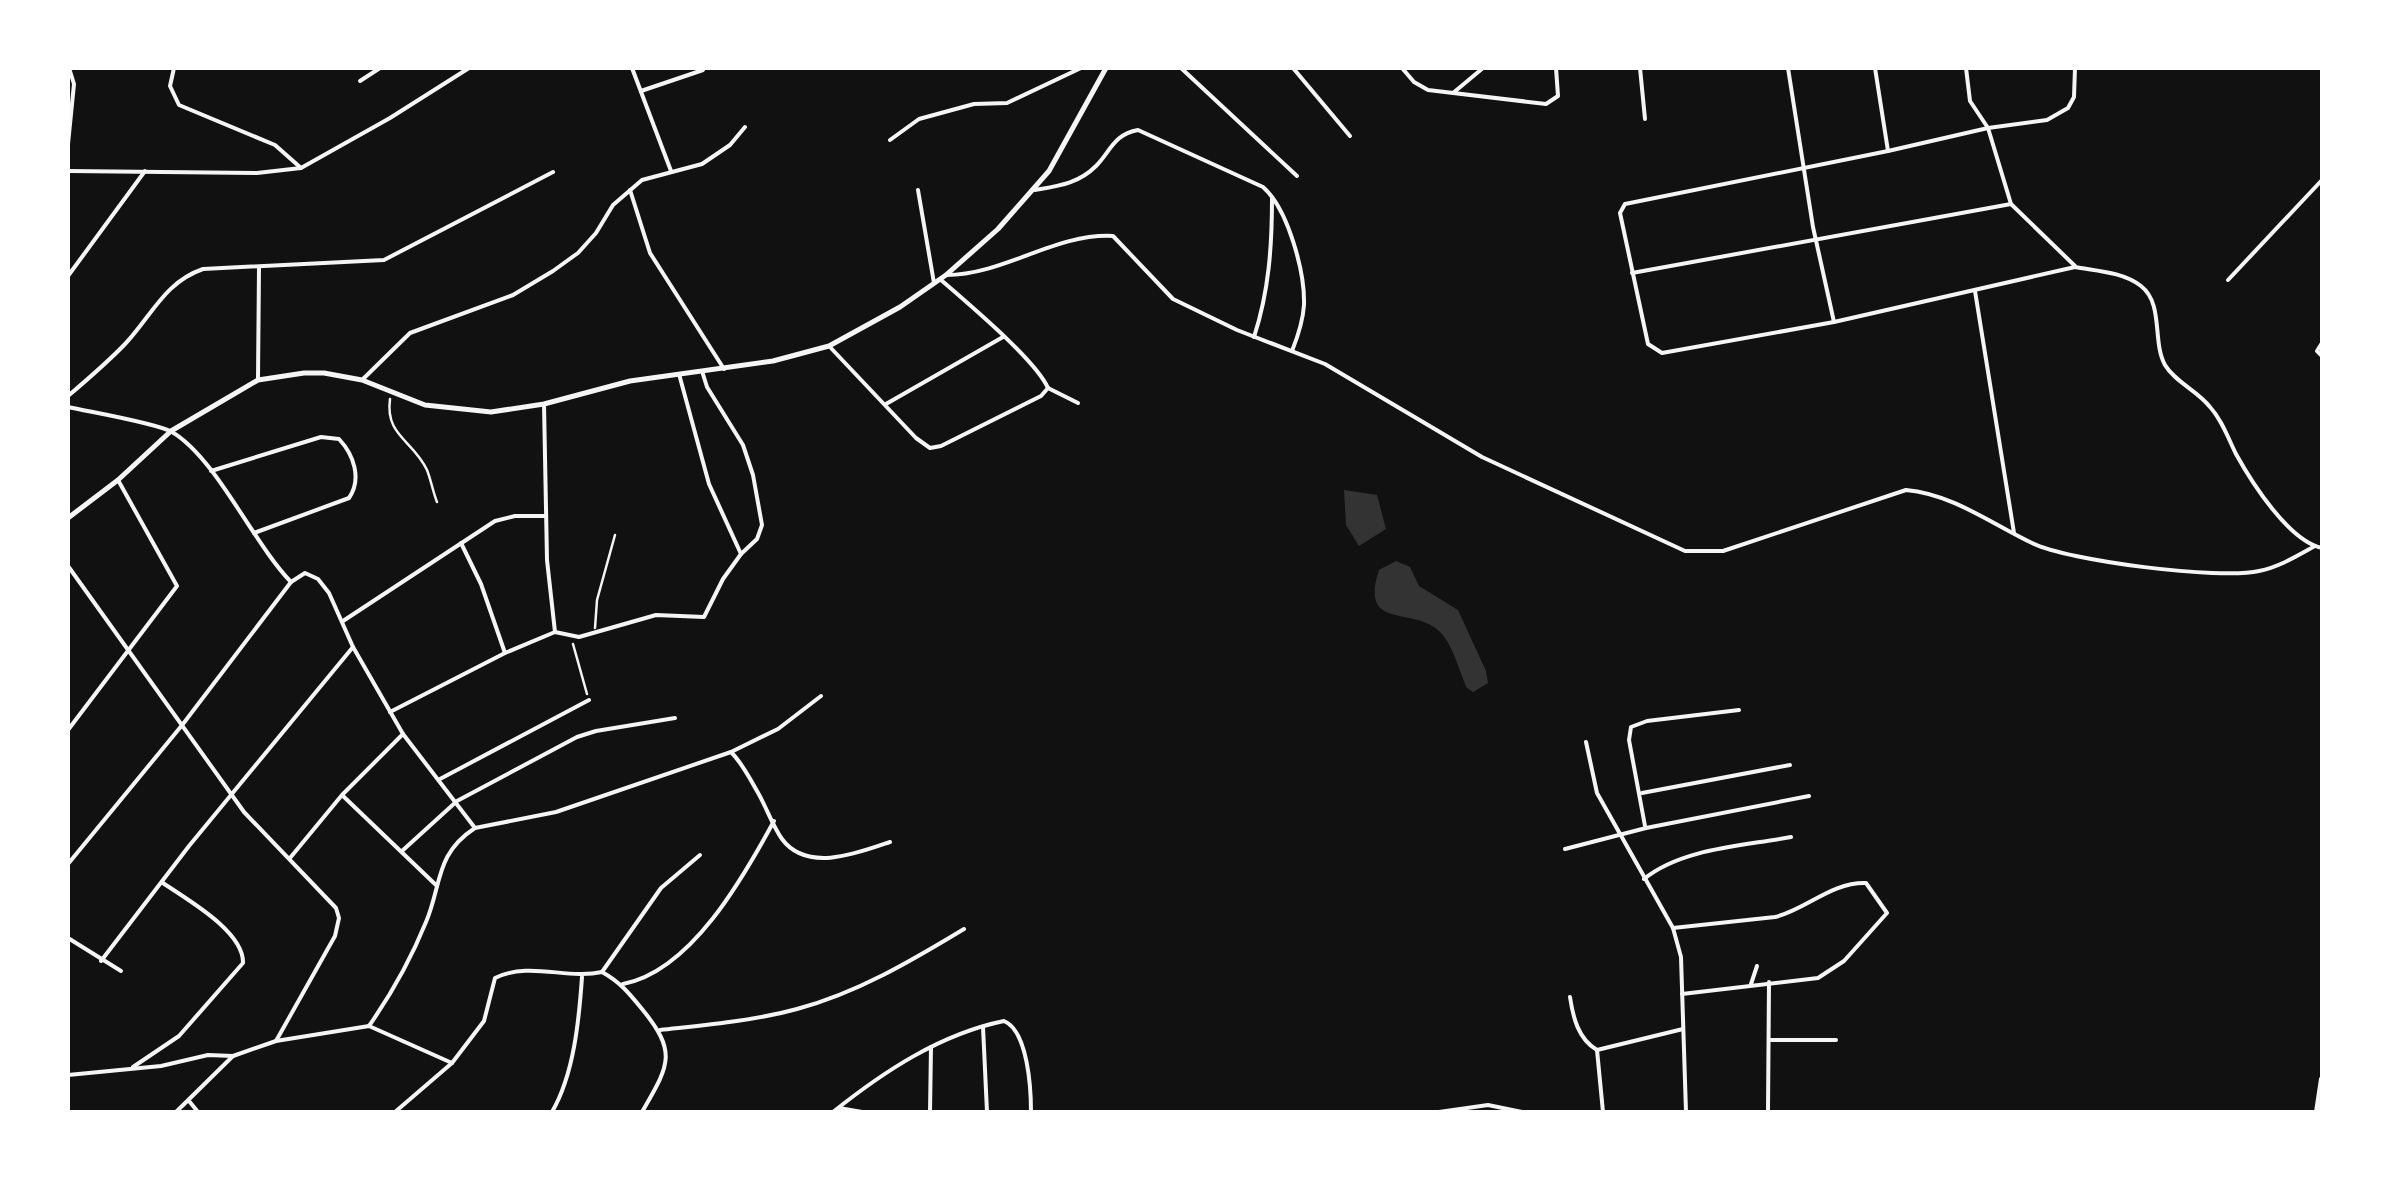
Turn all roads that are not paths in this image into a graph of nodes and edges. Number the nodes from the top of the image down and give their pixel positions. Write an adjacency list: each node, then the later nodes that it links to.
1 (68, 68): 27 (street)
2 (174, 68): 29 (street)
3 (380, 68): 19 (street)
4 (469, 68): 29 (street)
5 (632, 68): 20 (street)
6 (1081, 68): 26 (street)
7 (1106, 68): 39 (street)
8 (1181, 68): 35 (street)
9 (1293, 68): 25 (street)
10 (1402, 68): 21 (street)
11 (1483, 68): 21 (street)
12 (1556, 68): 21 (street)
13 (1640, 68): 22 (street)
14 (1788, 68): 30 (street)
15 (1876, 68): 28 (street)
16 (1966, 68): 24 (street)
17 (2075, 68): 24 (street)
18 (703, 70): 20 (street)
19 (360, 81)
20 (639, 92): 32 (street)
21 (1453, 93)
22 (1644, 119)
23 (745, 127): 32 (street)
24 (1988, 128): 28 (street); 41 (street)
25 (1350, 136)
26 (890, 140)
27 (68, 144)
28 (1888, 152): 30 (street)
29 (301, 168): 33 (street)
30 (1805, 168): 42 (street); 45 (street)
31 (68, 171): 33 (street)
32 (671, 171): 37 (street)
33 (144, 172): 46 (street)
34 (553, 172): 44 (street)
35 (1297, 176)
36 (2322, 180): 48 (street)
37 (630, 190): 57 (street); 61 (street)
38 (918, 190): 47 (street)
39 (1035, 190): 40 (street); 47 (street)
40 (1272, 194): 51 (street); 55 (street)
41 (2011, 204): 42 (street); 43 (street)
42 (1816, 240): 45 (street); 50 (street)
43 (2075, 267): 49 (street); 76 (street)
44 (259, 268): 60 (street); 63 (street)
45 (1631, 274): 50 (street)
46 (68, 276)
47 (940, 279): 51 (street); 52 (street); 54 (street)
48 (2228, 280)
49 (1975, 290): 50 (street); 73 (street)
50 (1834, 322)
51 (1254, 336): 55 (street)
52 (1003, 337): 62 (street); 66 (street)
53 (2322, 343): 56 (street)
54 (829, 346): 57 (street); 66 (street)
55 (1292, 351): 73 (street)
56 (2322, 356)
57 (724, 369): 58 (street)
58 (702, 370): 59 (street); 78 (street)
59 (679, 373): 65 (street); 78 (street)
60 (258, 380): 61 (street); 68 (street)
61 (362, 380): 65 (street)
62 (1048, 388): 64 (street); 66 (street)
63 (68, 396)
64 (1078, 403)
65 (544, 404): 71 (street)
66 (885, 405)
67 (68, 407): 68 (street)
68 (171, 432): 69 (street); 70 (street)
69 (211, 472): 74 (street); 74 (street)
70 (118, 480): 72 (street); 84 (street)
71 (546, 516): 75 (street); 82 (street)
72 (68, 518)
73 (2014, 533): 76 (street)
74 (254, 534): 80 (street)
75 (461, 543): 81 (street); 85 (street)
76 (2315, 546): 77 (street)
77 (2322, 548)
78 (741, 554): 82 (street)
79 (68, 566): 84 (street)
80 (291, 582): 81 (street); 91 (street)
81 (344, 621): 83 (street)
82 (556, 632): 85 (street)
83 (354, 648): 89 (street); 99 (street)
84 (128, 654): 91 (street); 92 (street)
85 (506, 654): 89 (street)
86 (821, 696): 95 (street)
87 (589, 700): 97 (street)
88 (1739, 710): 98 (street)
89 (390, 712): 93 (street)
90 (675, 718): 102 (street)
91 (183, 724): 99 (street); 113 (street)
92 (68, 730)
93 (403, 734): 97 (street); 100 (street)
94 (1586, 742): 106 (street)
95 (731, 752): 103 (street); 104 (street)
96 (1790, 764): 98 (street)
97 (440, 779): 102 (street)
98 (1641, 793): 105 (street)
99 (231, 794): 112 (street); 115 (street)
100 (342, 794): 110 (street); 112 (street)
101 (1809, 796): 105 (street)
102 (457, 801): 104 (street); 110 (street)
103 (774, 821): 108 (street); 126 (street)
104 (475, 828): 116 (street)
105 (1646, 828): 106 (street)
106 (1622, 834): 109 (street); 114 (street)
107 (1791, 837): 114 (street)
108 (890, 842)
109 (1565, 850)
110 (402, 852): 116 (street)
111 (700, 855): 123 (street)
112 (290, 858): 136 (street)
113 (68, 864)
114 (1644, 880): 117 (street)
115 (162, 883): 120 (street); 141 (street)
116 (436, 886): 130 (street)
117 (1674, 928): 125 (street); 128 (street)
118 (964, 929): 133 (street)
119 (68, 938): 120 (street)
120 (101, 961): 122 (street)
121 (1758, 966): 127 (street)
122 (121, 971)
123 (602, 972): 124 (street); 126 (street)
124 (582, 976): 140 (street); 149 (street)
125 (1769, 982): 127 (street); 134 (street)
126 (623, 984): 133 (street)
127 (1751, 984): 128 (street)
128 (1682, 994): 132 (street)
129 (1570, 997): 138 (street)
130 (369, 1026): 136 (street); 140 (street)
131 (983, 1027): 137 (street); 153 (street); 154 (street)
132 (1683, 1029): 138 (street); 158 (street)
133 (660, 1030): 150 (street)
134 (1770, 1040): 135 (street); 159 (street)
135 (1836, 1040)
136 (276, 1041): 139 (street)
137 (931, 1047): 145 (street); 152 (street)
138 (1597, 1050): 157 (street)
139 (233, 1056): 141 (street); 144 (street)
140 (452, 1063): 148 (street)
141 (129, 1070): 142 (street)
142 (68, 1075)
143 (2322, 1078): 160 (main road)
144 (188, 1100): 146 (street); 147 (street)
145 (836, 1110): 151 (street)
146 (176, 1112)
147 (198, 1112)
148 (395, 1112)
149 (552, 1112)
150 (642, 1112)
151 (862, 1112)
152 (930, 1112)
153 (987, 1112)
154 (1031, 1112)
155 (1439, 1112): 156 (street)
156 (1522, 1112)
157 (1604, 1112)
158 (1686, 1112)
159 (1768, 1112)
160 (2317, 1112)

